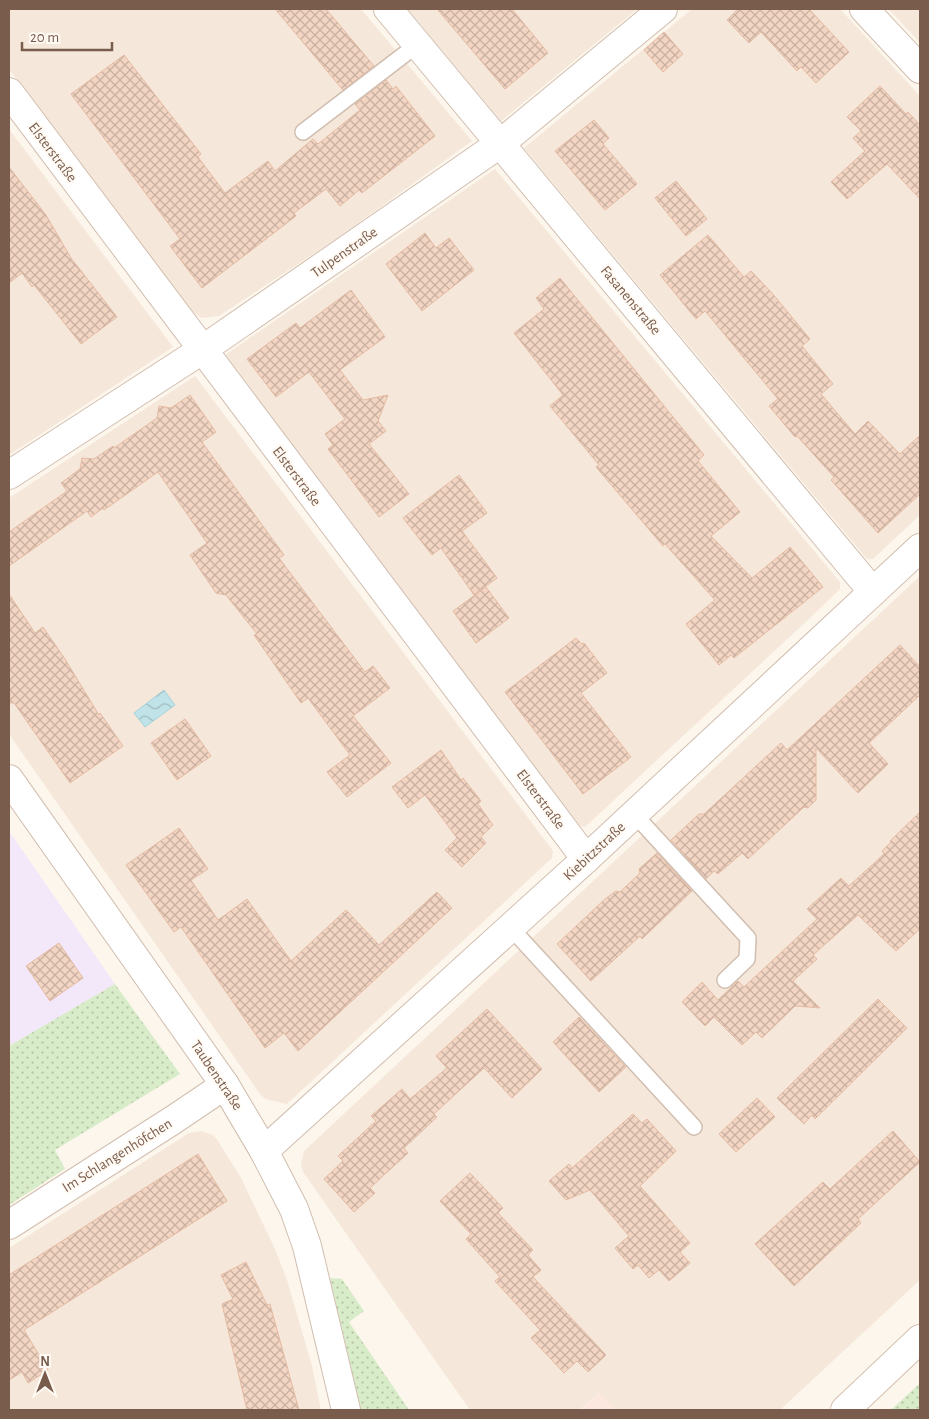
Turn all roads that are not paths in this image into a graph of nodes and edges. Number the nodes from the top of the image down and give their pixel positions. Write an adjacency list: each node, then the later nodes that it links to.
1 (388, 9): 4 (street, Fasanenstraße)
2 (663, 9): 8 (street, Tulpenstraße)
3 (864, 9): 5 (street)
4 (418, 44): 7 (lane); 8 (street, Fasanenstraße)
5 (920, 70)
6 (9, 92): 9 (street, Elsterstraße)
7 (303, 132)
8 (502, 143): 9 (street, Tulpenstraße); 12 (street, Fasanenstraße)
9 (202, 350): 10 (street, Tulpenstraße); 15 (street, Elsterstraße)
10 (9, 475)
11 (920, 548): 12 (street, Kiebitzstraße)
12 (873, 592): 14 (street, Kiebitzstraße)
13 (9, 778): 18 (street, Taubenstraße)
14 (634, 814): 15 (street, Kiebitzstraße); 17 (lane)
15 (586, 859): 16 (street, Kiebitzstraße)
16 (510, 927): 19 (lane); 20 (street, Kiebitzstraße)
17 (725, 980)
18 (225, 1084): 20 (street, Taubenstraße); 21 (street, Im Schlangenhöfchen)
19 (694, 1127)
20 (264, 1151): 23 (street, Taubenstraße)
21 (9, 1225)
22 (920, 1339): 24 (street)
23 (346, 1410)
24 (845, 1410)

